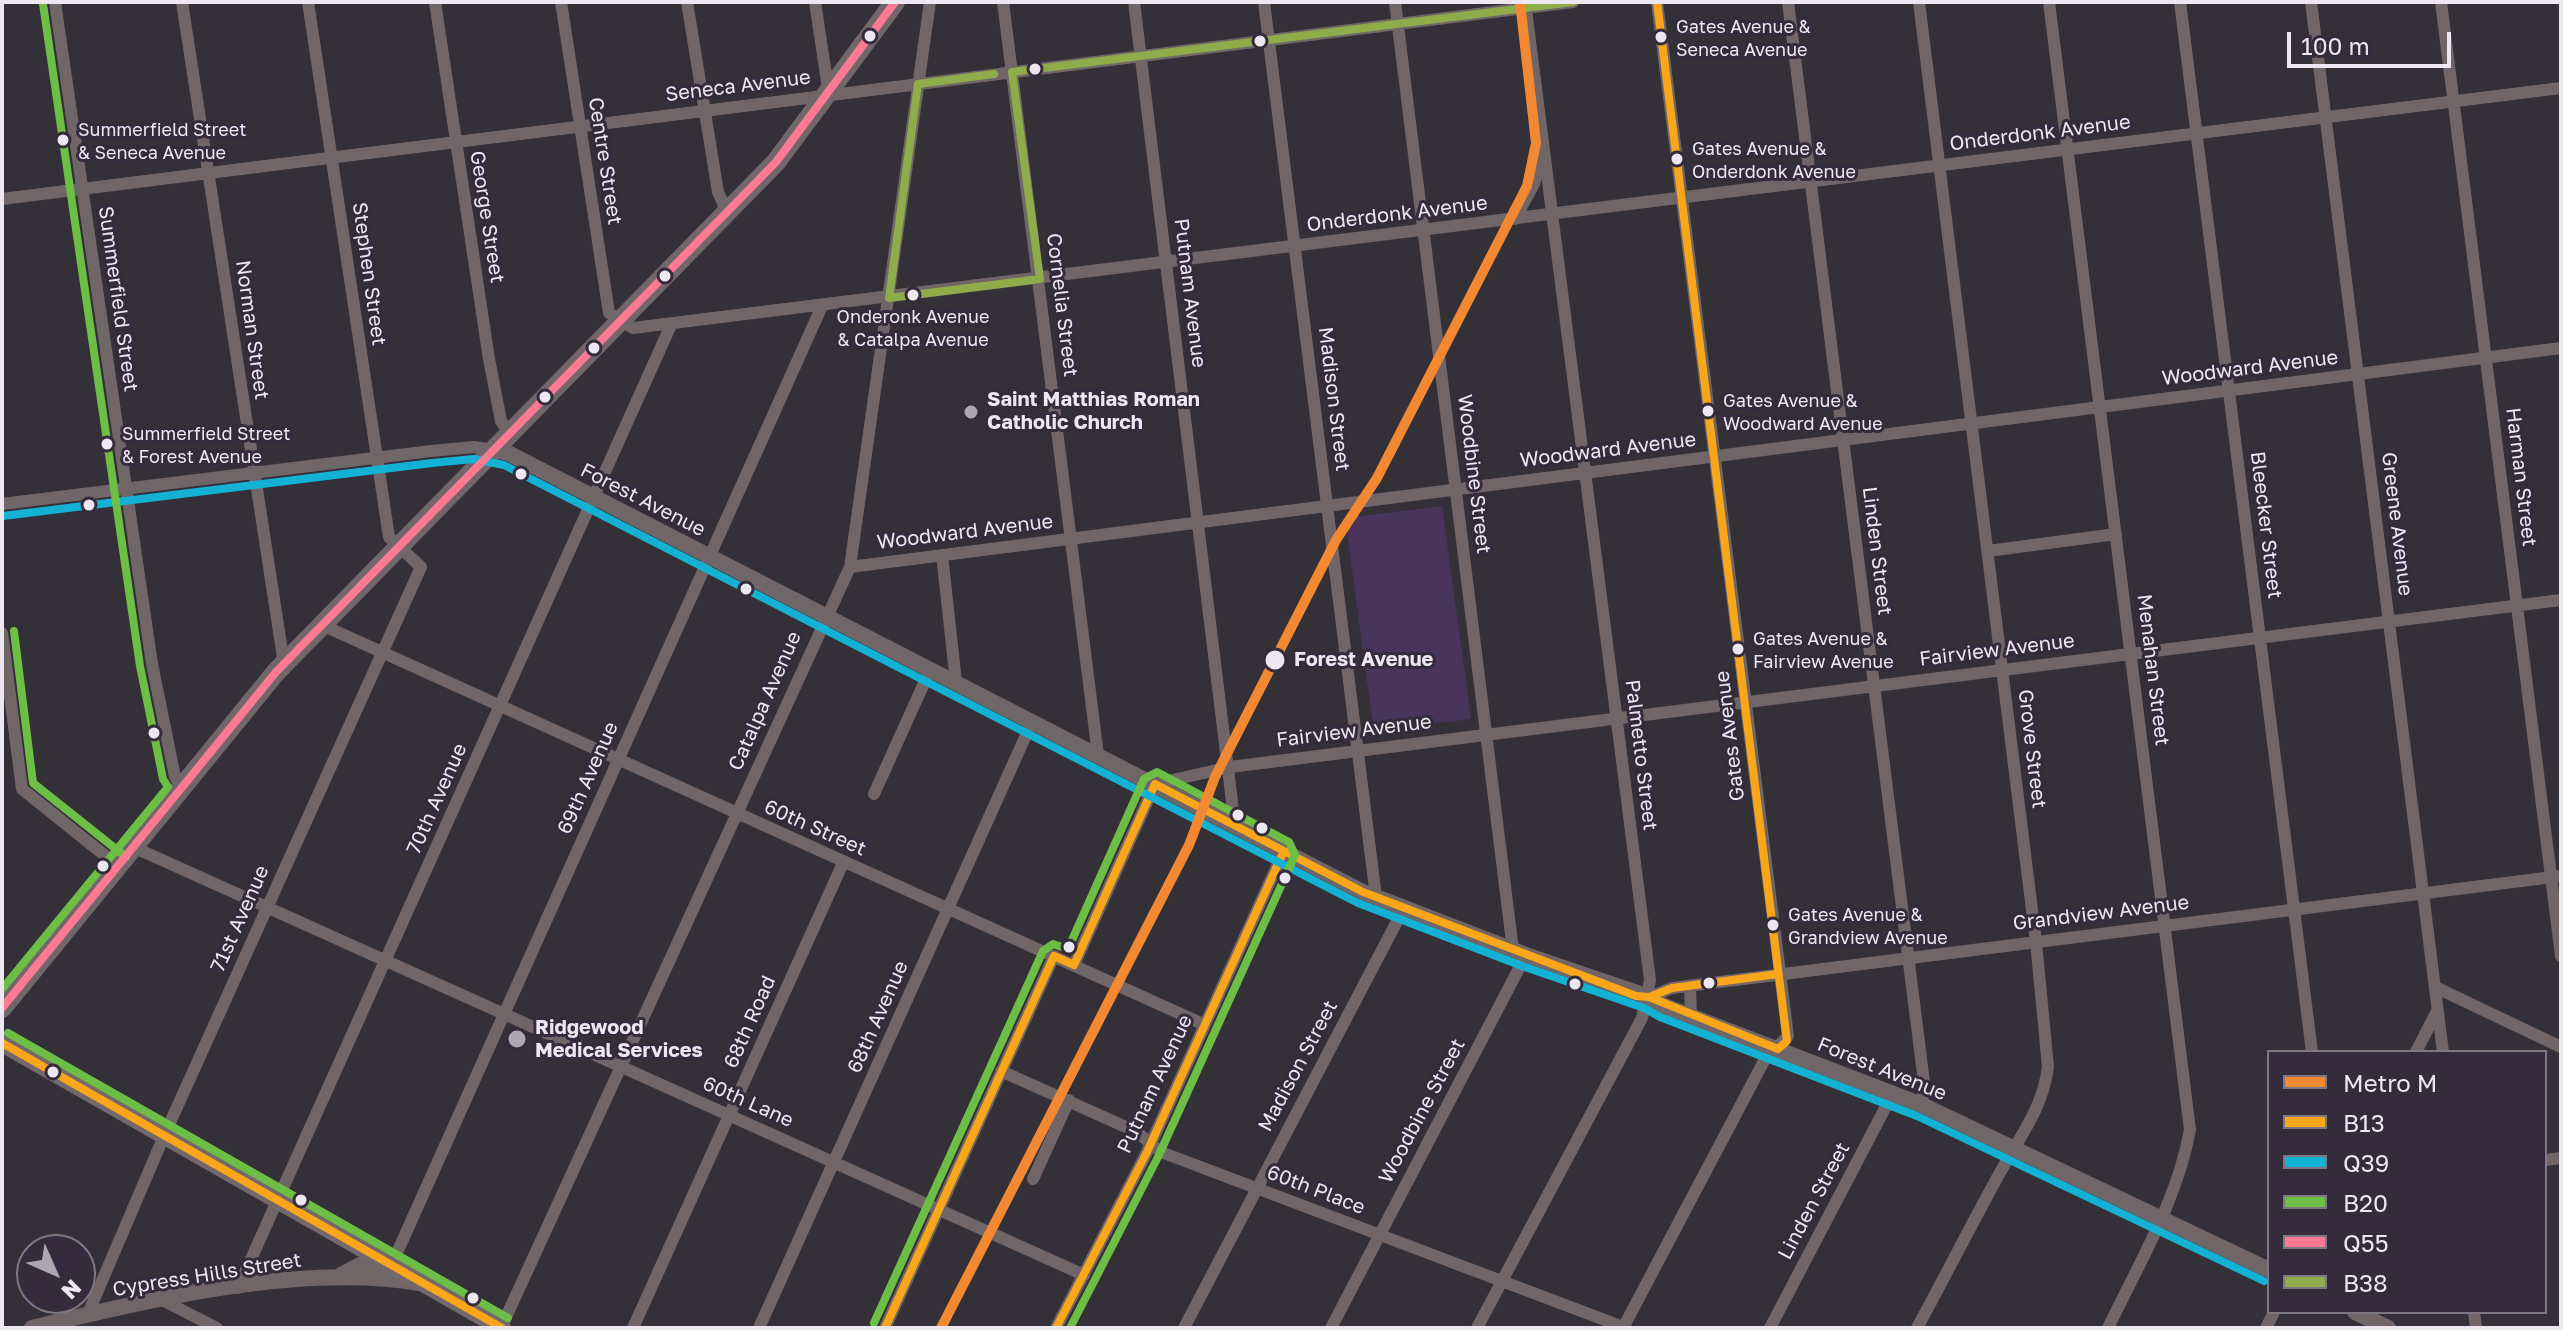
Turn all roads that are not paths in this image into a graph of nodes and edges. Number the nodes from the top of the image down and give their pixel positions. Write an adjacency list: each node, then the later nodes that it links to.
1 (55, 2): 42 (street, Summerfield Street)
2 (182, 2): 40 (street, Norman Street)
3 (308, 2): 38 (street, Stephen Street)
4 (435, 2): 35 (street, George Street)
5 (561, 2): 33 (street, Centre Street)
6 (687, 2): 31 (street)
7 (815, 2): 29 (street)
8 (895, 2): 29 (main road)
9 (930, 2): 27 (street, Catalpa Avenue)
10 (1003, 2): 26 (street, Cornelia Street)
11 (1134, 2): 25 (street, Putnam Avenue)
12 (1264, 2): 24 (street, Madison Street)
13 (1395, 2): 23 (street, Woodbine Street)
14 (1573, 2): 22 (street, Seneca Avenue)
15 (1657, 2): 43 (street, Gates Avenue)
16 (1788, 2): 41 (street, Linden Street)
17 (1919, 2): 39 (street, Grove Street)
18 (2049, 2): 37 (street, Menahan Street)
19 (2180, 2): 34 (street, Bleecker Street)
20 (2311, 2): 32 (street, Greene Avenue)
21 (2441, 2): 30 (street, Harman Street)
22 (1526, 5): 23 (street, Seneca Avenue); 36 (street, Palmetto Street)
23 (1398, 24): 24 (street, Seneca Avenue); 48 (street, Woodbine Street)
24 (1269, 40): 25 (street, Seneca Avenue); 49 (street, Madison Street)
25 (1140, 56): 26 (street, Seneca Avenue); 50 (street, Putnam Avenue)
26 (1012, 72): 27 (street, Seneca Avenue); 51 (street, Cornelia Street)
27 (918, 84): 29 (street, Seneca Avenue); 52 (street, Catalpa Avenue)
28 (2561, 88): 30 (street, Onderdonk Avenue)
29 (828, 95): 31 (street, Seneca Avenue); 45 (main road)
30 (2454, 102): 32 (street, Onderdonk Avenue); 57 (street, Harman Street)
31 (703, 110): 33 (street, Seneca Avenue); 45 (street)
32 (2325, 118): 34 (street, Onderdonk Avenue); 58 (street, Greene Avenue)
33 (579, 126): 35 (street, Seneca Avenue); 54 (street, Centre Street)
34 (2196, 134): 37 (street, Onderdonk Avenue); 59 (street, Bleecker Street)
35 (455, 142): 38 (street, Seneca Avenue); 62 (street, George Street)
36 (1544, 147): 46 (street, Palmetto Street); 47 (street, Palmetto Street)
37 (2068, 150): 39 (street, Onderdonk Avenue); 60 (street, Menahan Street)
38 (332, 157): 40 (street, Seneca Avenue); 66 (street, Stephen Street)
39 (1939, 166): 41 (street, Onderdonk Avenue); 61 (street, Grove Street)
40 (208, 173): 42 (street, Seneca Avenue); 67 (street, Norman Street)
41 (1810, 182): 43 (street, Onderdonk Avenue); 63 (street, Linden Street)
42 (82, 189): 44 (street, Seneca Avenue); 69 (street, Summerfield Street)
43 (1682, 198): 46 (street, Onderdonk Avenue); 65 (street, Gates Avenue)
44 (2, 199)
45 (727, 212): 54 (main road)
46 (1552, 215): 47 (street, Onderdonk Avenue); 68 (street, Palmetto Street)
47 (1515, 219): 48 (street, Onderdonk Avenue)
48 (1424, 231): 49 (street, Onderdonk Avenue); 70 (street, Woodbine Street)
49 (1295, 246): 50 (street, Onderdonk Avenue); 73 (street, Madison Street)
50 (1166, 263): 51 (street, Onderdonk Avenue); 74 (street, Putnam Avenue)
51 (1040, 279): 52 (street, Onderdonk Avenue); 76 (street, Cornelia Street)
52 (889, 298): 53 (street, Onderdonk Avenue); 81 (street, Catalpa Avenue)
53 (822, 306): 55 (street, Onderdonk Avenue); 80 (street, 69th Avenue)
54 (621, 320): 55 (street, Onderdonk Avenue); 62 (main road)
55 (671, 325): 71 (street, 70th Avenue)
56 (2561, 348): 57 (street, Woodward Avenue)
57 (2486, 358): 58 (street, Woodward Avenue); 83 (street, Harman Street)
58 (2358, 374): 59 (street, Woodward Avenue); 85 (street, Greene Avenue)
59 (2229, 391): 60 (street, Woodward Avenue); 88 (street, Bleecker Street)
60 (2100, 407): 61 (street, Woodward Avenue); 75 (street, Menahan Street)
61 (1971, 424): 63 (street, Woodward Avenue); 78 (street, Grove Street)
62 (510, 434): 64 (main road)
63 (1842, 440): 65 (street, Woodward Avenue); 95 (street, Linden Street)
64 (494, 450): 66 (street, Forest Avenue); 71 (street, Forest Avenue); 77 (main road)
65 (1715, 456): 68 (street, Woodward Avenue); 96 (street, Gates Avenue)
66 (376, 458): 67 (street, Forest Avenue); 77 (street, Stephen Street)
67 (253, 473): 69 (street, Forest Avenue); 91 (street, Norman Street)
68 (1585, 473): 70 (street, Woodward Avenue); 98 (street, Palmetto Street)
69 (126, 488): 72 (street, Forest Avenue); 106 (street, Summerfield Street)
70 (1456, 489): 73 (street, Woodward Avenue); 100 (street, Woodbine Street)
71 (594, 497): 80 (street, Forest Avenue); 97 (street, 70th Avenue)
72 (2, 504)
73 (1328, 506): 74 (street, Woodward Avenue); 101 (street, Madison Street)
74 (1199, 522): 76 (street, Woodward Avenue); 104 (street, Putnam Avenue)
75 (2116, 534): 78 (street); 89 (street, Menahan Street)
76 (1070, 539): 79 (street, Woodward Avenue); 102 (street, Cornelia Street)
77 (399, 546): 86 (main road); 90 (street, 71st Avenue)
78 (1988, 551): 92 (street, Grove Street)
79 (942, 555): 81 (street, Woodward Avenue); 94 (street)
80 (710, 558): 84 (street, Forest Avenue); 103 (street, 69th Avenue)
81 (850, 567): 84 (street, Catalpa Avenue)
82 (2561, 600): 83 (street, Fairview Avenue)
83 (2517, 605): 85 (street, Fairview Avenue); 114 (street, Harman Street)
84 (825, 617): 93 (street, Forest Avenue); 108 (street, Catalpa Avenue)
85 (2389, 622): 88 (street, Fairview Avenue); 115 (street, Greene Avenue)
86 (322, 625): 90 (street, 60th Street); 91 (main road)
87 (2, 633): 113 (street)
88 (2260, 638): 89 (street, Fairview Avenue); 120 (street, Bleecker Street)
89 (2131, 654): 92 (street, Fairview Avenue); 121 (street, Menahan Street)
90 (381, 655): 97 (street, 60th Street); 117 (street, 71st Avenue)
91 (284, 664): 106 (main road)
92 (2002, 669): 95 (street, Fairview Avenue); 122 (street, Grove Street)
93 (930, 670): 94 (street, Forest Avenue); 107 (street)
94 (956, 682): 99 (street, Forest Avenue)
95 (1873, 686): 96 (street, Fairview Avenue); 126 (street, Linden Street)
96 (1747, 702): 98 (street, Fairview Avenue); 129 (street, Gates Avenue)
97 (499, 708): 103 (street, 60th Street); 127 (street, 70th Avenue)
98 (1616, 718): 100 (street, Fairview Avenue); 132 (street, Palmetto Street)
99 (1032, 722): 102 (street, Forest Avenue); 119 (street, 68th Avenue)
100 (1487, 734): 101 (street, Fairview Avenue); 123 (street, Woodbine Street)
101 (1358, 750): 104 (street, Fairview Avenue); 116 (street, Madison Street)
102 (1098, 755): 105 (street, Forest Avenue)
103 (618, 761): 108 (street, 60th Street); 135 (street, 69th Avenue)
104 (1230, 767): 105 (street, Fairview Avenue); 109 (street, Putnam Avenue)
105 (1155, 784): 109 (street, Forest Avenue); 128 (street)
106 (185, 786): 110 (main road)
107 (874, 794)
108 (736, 814): 112 (street, 60th Street); 144 (street, Catalpa Avenue)
109 (1235, 826): 111 (street, Forest Avenue)
110 (133, 847): 113 (main road); 117 (street, 60th Lane)
111 (1283, 853): 116 (street, Forest Avenue); 137 (street, Putnam Avenue)
112 (843, 863): 119 (street, 60th Street); 149 (street, 68th Road)
113 (118, 866): 133 (main road)
114 (2556, 877): 115 (street, Grandview Avenue); 125 (street, Harman Street)
115 (2422, 893): 120 (street, Grandview Avenue); 131 (street, Greene Avenue)
116 (1376, 897): 118 (street, Forest Avenue)
117 (267, 907): 127 (street, 60th Lane); 150 (street, 71st Avenue)
118 (1404, 908): 123 (street, Forest Avenue); 155 (street, Madison Street)
119 (947, 910): 124 (street, 60th Street); 153 (street, 68th Avenue)
120 (2294, 910): 121 (street, Grandview Avenue); 141 (street, Bleecker Street)
121 (2165, 926): 122 (street, Grandview Avenue); 158 (street, Menahan Street)
122 (2036, 942): 126 (street, Grandview Avenue); 152 (street, Grove Street)
123 (1520, 953): 132 (street, Forest Avenue); 159 (street, Woodbine Street)
124 (1054, 956): 128 (street, 60th Street); 145 (street)
125 (2561, 956)
126 (1907, 958): 129 (street, Grandview Avenue); 148 (street, Linden Street)
127 (386, 960): 135 (street, 60th Lane); 156 (street, 70th Avenue)
128 (1074, 965): 137 (street, 60th Street)
129 (1778, 974): 130 (street, Grandview Avenue); 140 (street, Gates Avenue)
130 (1690, 986): 132 (street, Grandview Avenue); 136 (street)
131 (2435, 987): 134 (street, Greene Avenue); 139 (street)
132 (1649, 997): 136 (street, Forest Avenue); 164 (street, Palmetto Street)
133 (2, 1008)
134 (2437, 1011): 142 (street); 143 (street, Greene Avenue)
135 (504, 1014): 144 (street, 60th Lane); 160 (street, 69th Avenue)
136 (1691, 1017): 140 (street, Forest Avenue)
137 (1205, 1025): 151 (street, Putnam Avenue)
138 (2, 1043): 150 (main road)
139 (2561, 1047)
140 (1778, 1049): 146 (street, Forest Avenue); 181 (street, Gates Avenue)
141 (2312, 1050)
142 (2417, 1050)
143 (2443, 1050)
144 (622, 1067): 149 (street, 60th Lane); 173 (street, Catalpa Avenue)
145 (1001, 1071): 147 (street, 60th Place); 157 (street)
146 (1893, 1093): 148 (street, Forest Avenue); 182 (street, Linden Street)
147 (1069, 1100): 151 (street, 60th Place); 154 (street)
148 (1922, 1105): 152 (street, Forest Avenue)
149 (729, 1115): 153 (street, 60th Lane); 174 (street, 68th Road)
150 (164, 1136): 156 (main road); 169 (street, 71st Avenue)
151 (1151, 1143): 155 (street, 60th Place); 163 (street, Putnam Avenue)
152 (2015, 1148): 158 (street, Forest Avenue); 183 (street, Grove Street)
153 (834, 1162): 157 (street, 60th Lane); 175 (street, 68th Avenue)
154 (1033, 1179)
155 (1257, 1189): 159 (street, 60th Place); 178 (street, Madison Street)
156 (278, 1201): 160 (main road); 166 (street, 70th Avenue)
157 (939, 1209): 163 (street, 60th Lane); 176 (street)
158 (2162, 1218): 161 (street, Forest Avenue); 184 (street, Menahan Street)
159 (1379, 1235): 164 (street, 60th Place); 179 (street, Woodbine Street)
160 (391, 1266): 162 (street, Cypress Hills Street); 165 (main road)
161 (2267, 1269)
162 (341, 1275): 165 (street, Cypress Hills Street); 166 (street, Cypress Hills Street)
163 (1084, 1275): 177 (street, Putnam Avenue)
164 (1502, 1281): 180 (street, Palmetto Street); 181 (street, 60th Place)
165 (422, 1283): 173 (main road)
166 (238, 1288): 167 (street, Cypress Hills Street)
167 (162, 1300): 169 (street, Cypress Hills Street); 172 (street)
168 (2359, 1314): 185 (street)
169 (87, 1316): 170 (street, Cypress Hills Street)
170 (54, 1325): 171 (street, Cypress Hills Street)
171 (32, 1328)
172 (217, 1328)
173 (502, 1328)
174 (633, 1328)
175 (759, 1328)
176 (885, 1328)
177 (1056, 1328)
178 (1184, 1328)
179 (1331, 1328)
180 (1477, 1328)
181 (1624, 1328)
182 (1770, 1328)
183 (1917, 1328)
184 (2108, 1328)
185 (2388, 1328)

